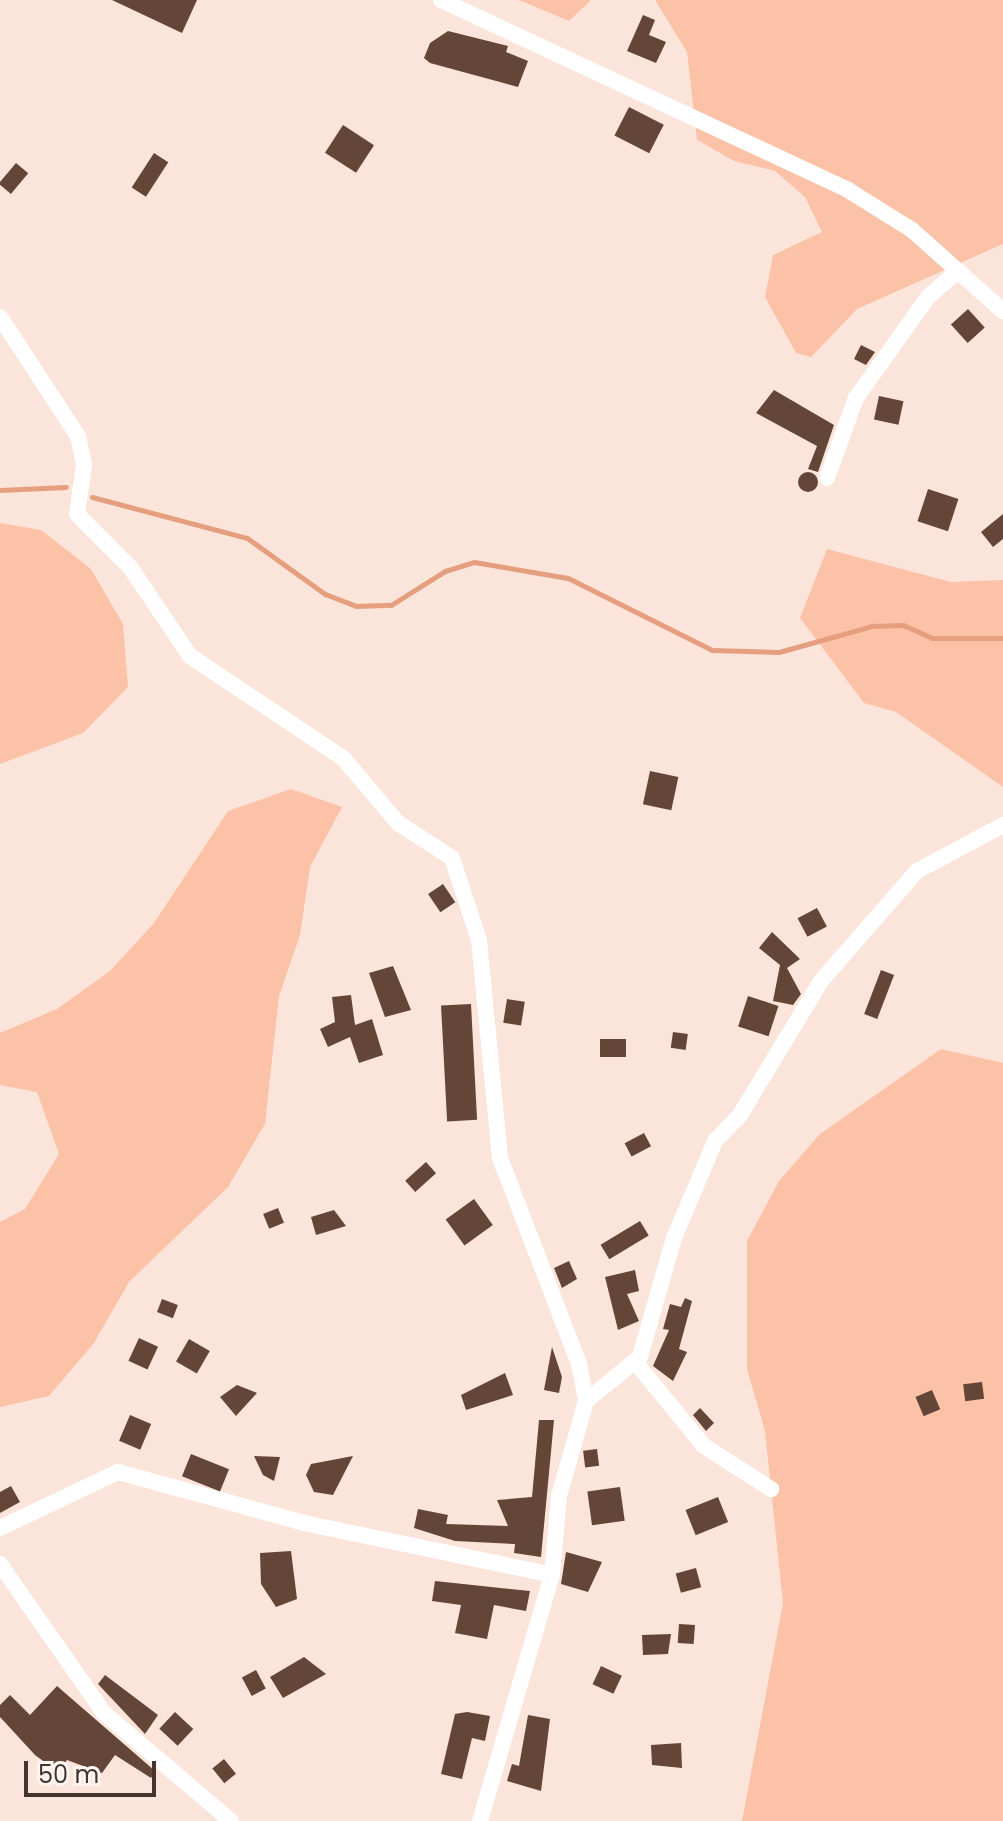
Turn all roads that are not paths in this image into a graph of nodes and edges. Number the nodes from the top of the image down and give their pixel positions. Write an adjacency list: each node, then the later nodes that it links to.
1 (441, 0): 2 (street)
2 (958, 271): 3 (street); 5 (street)
3 (1003, 311)
4 (0, 317): 8 (street)
5 (827, 478)
6 (1003, 825): 7 (street)
7 (636, 1363): 8 (street); 9 (street)
8 (586, 1401): 12 (street)
9 (771, 1489)
10 (0, 1528): 12 (street)
11 (0, 1564): 13 (street)
12 (552, 1575): 14 (street)
13 (231, 1821)
14 (480, 1821)

